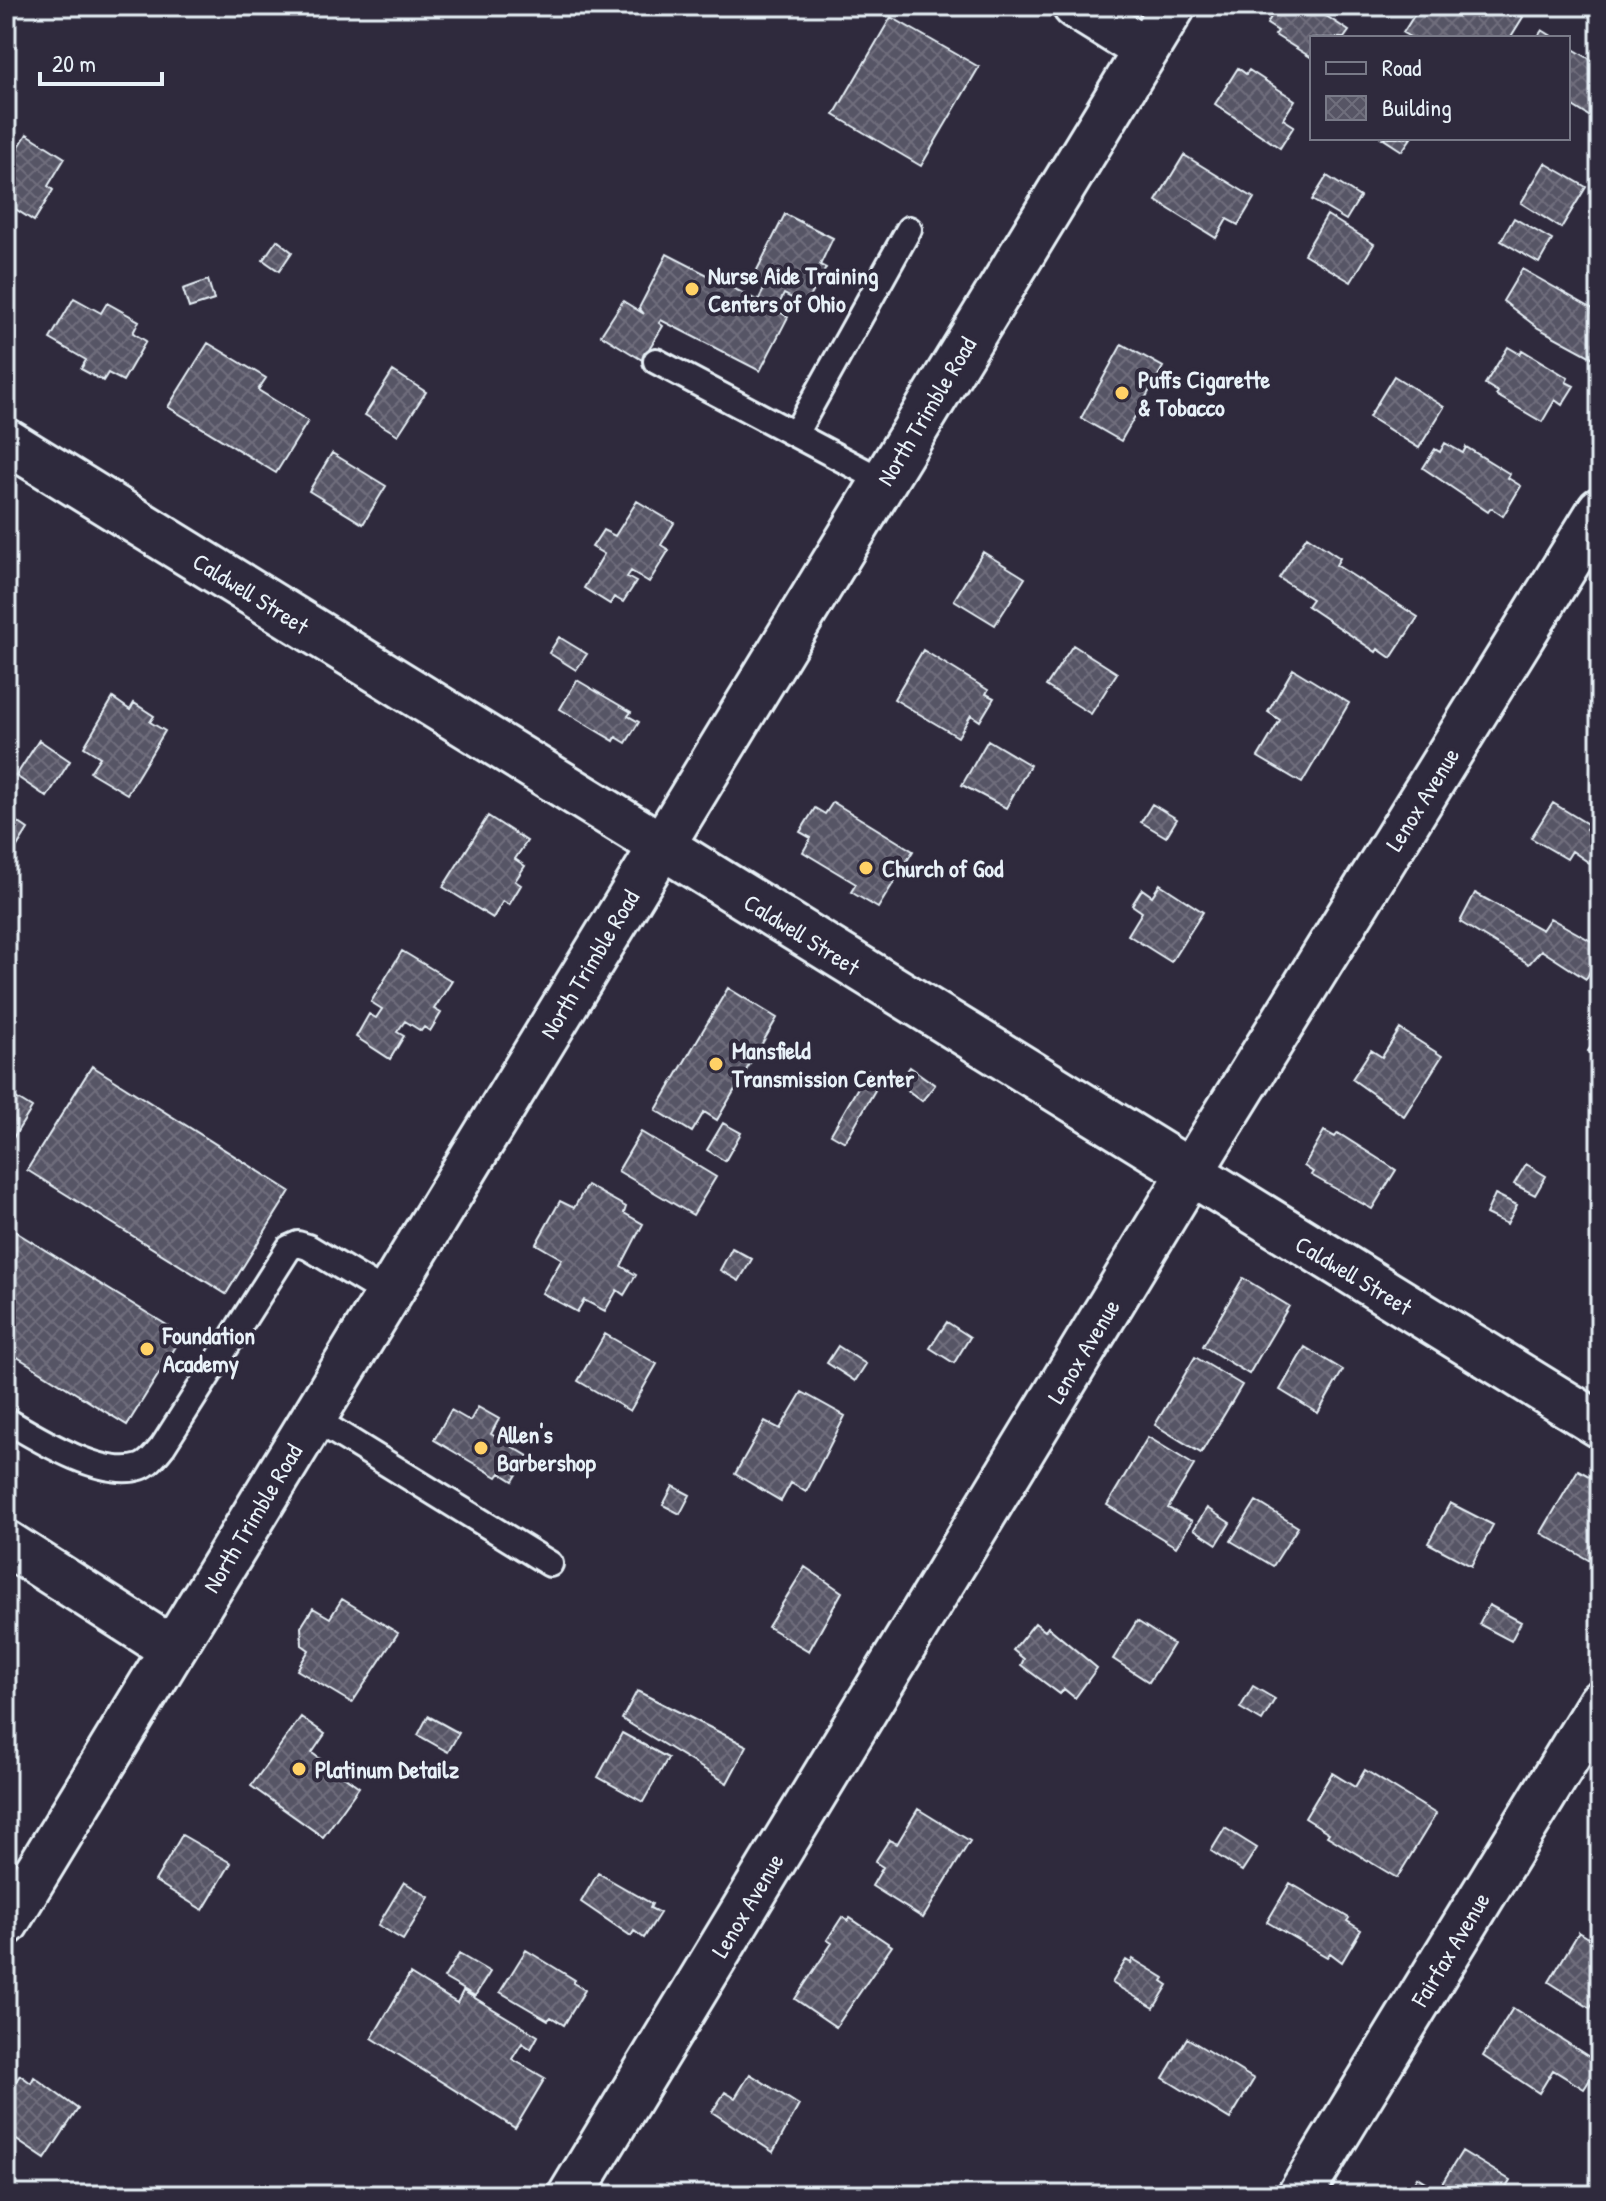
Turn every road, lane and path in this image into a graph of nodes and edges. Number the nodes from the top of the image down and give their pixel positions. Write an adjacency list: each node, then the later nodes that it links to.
1 (1075, 6): 3 (street)
2 (1173, 6): 3 (street, North Trimble Road)
3 (1146, 50): 8 (street, North Trimble Road)
4 (909, 229): 6 (lane)
5 (656, 361): 6 (lane)
6 (795, 434): 8 (lane)
7 (6, 441): 10 (street, Caldwell Street)
8 (883, 481): 10 (street, North Trimble Road)
9 (1600, 510): 11 (street, Lenox Avenue)
10 (661, 846): 11 (street, Caldwell Street); 12 (street, North Trimble Road)
11 (1190, 1174): 15 (street, Caldwell Street); 21 (street, Lenox Avenue)
12 (388, 1295): 13 (street, North Trimble Road); 14 (lane)
13 (313, 1418): 17 (lane); 18 (street, North Trimble Road)
14 (6, 1420)
15 (1600, 1425)
16 (6, 1543): 18 (street)
17 (550, 1564)
18 (172, 1649): 20 (street, North Trimble Road)
19 (1600, 1703): 22 (street, Fairfax Avenue)
20 (6, 1923)
21 (571, 2195)
22 (1300, 2195)

